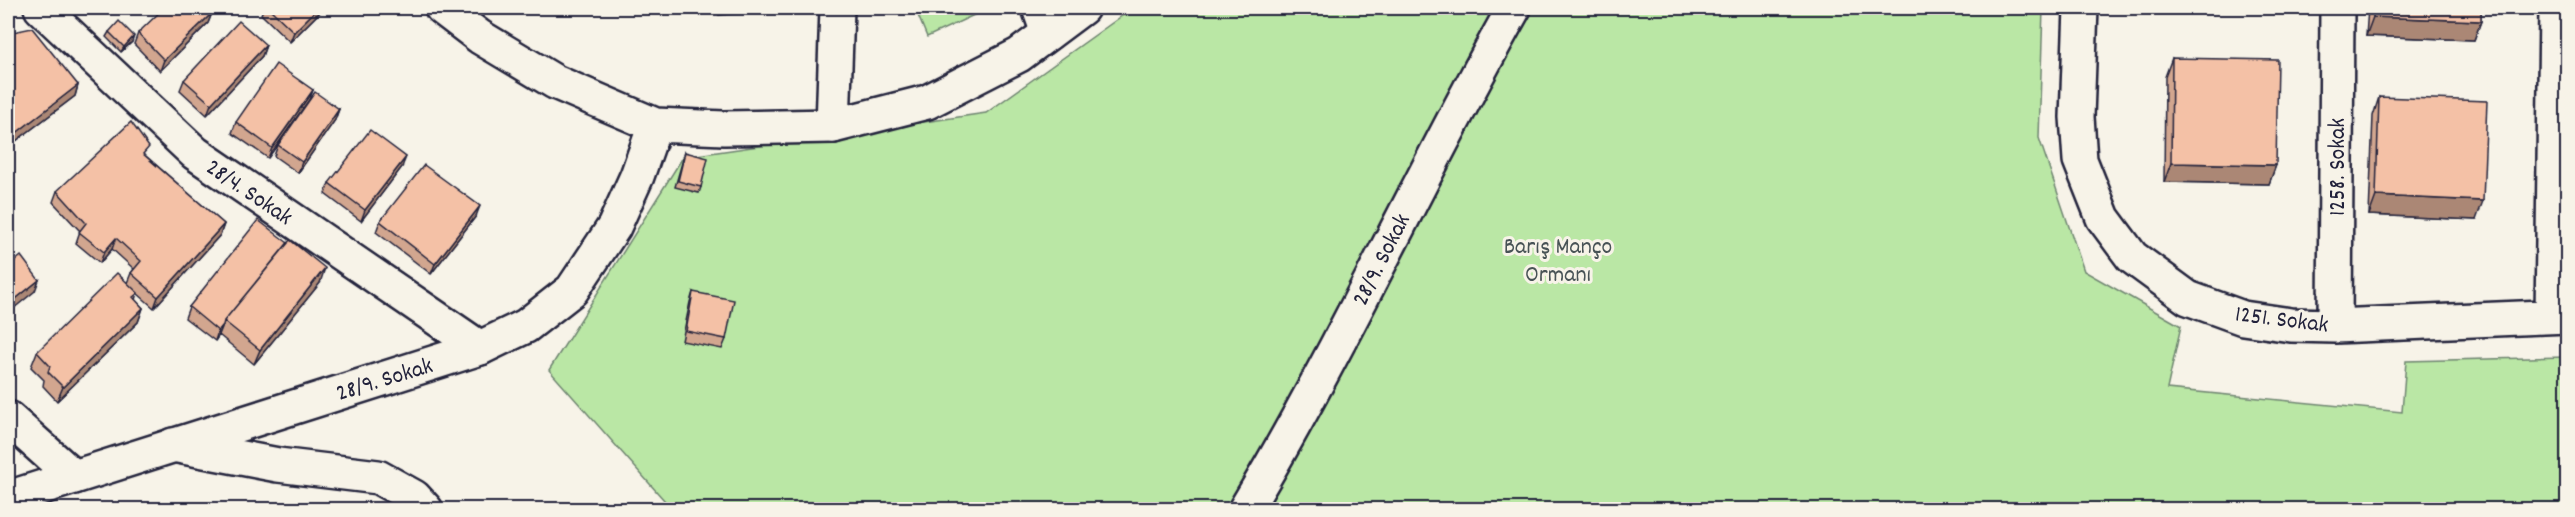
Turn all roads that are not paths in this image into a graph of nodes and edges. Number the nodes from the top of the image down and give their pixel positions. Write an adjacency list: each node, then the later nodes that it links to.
1 (41, 8): 15 (street, 28/4. Sokak)
2 (442, 8): 11 (street)
3 (837, 8): 12 (street)
4 (1082, 8): 9 (street)
5 (1514, 8): 21 (street, 28/9. Sokak)
6 (2081, 8): 14 (street, 1251. Sokak)
7 (2337, 8): 14 (street, 1258. Sokak)
8 (2556, 8): 10 (street)
9 (1043, 20): 12 (street)
10 (2562, 75): 13 (street)
11 (655, 125): 12 (street); 15 (street, 28/9. Sokak)
12 (833, 126)
13 (2560, 316): 14 (street, 1251. Sokak)
14 (2335, 326)
15 (480, 348): 17 (street, 28/9. Sokak)
16 (8, 418): 18 (street)
17 (173, 445): 18 (street, 28/9. Sokak); 20 (street)
18 (74, 477): 19 (street, 28/9. Sokak)
19 (8, 498)
20 (426, 510)
21 (1245, 510)

